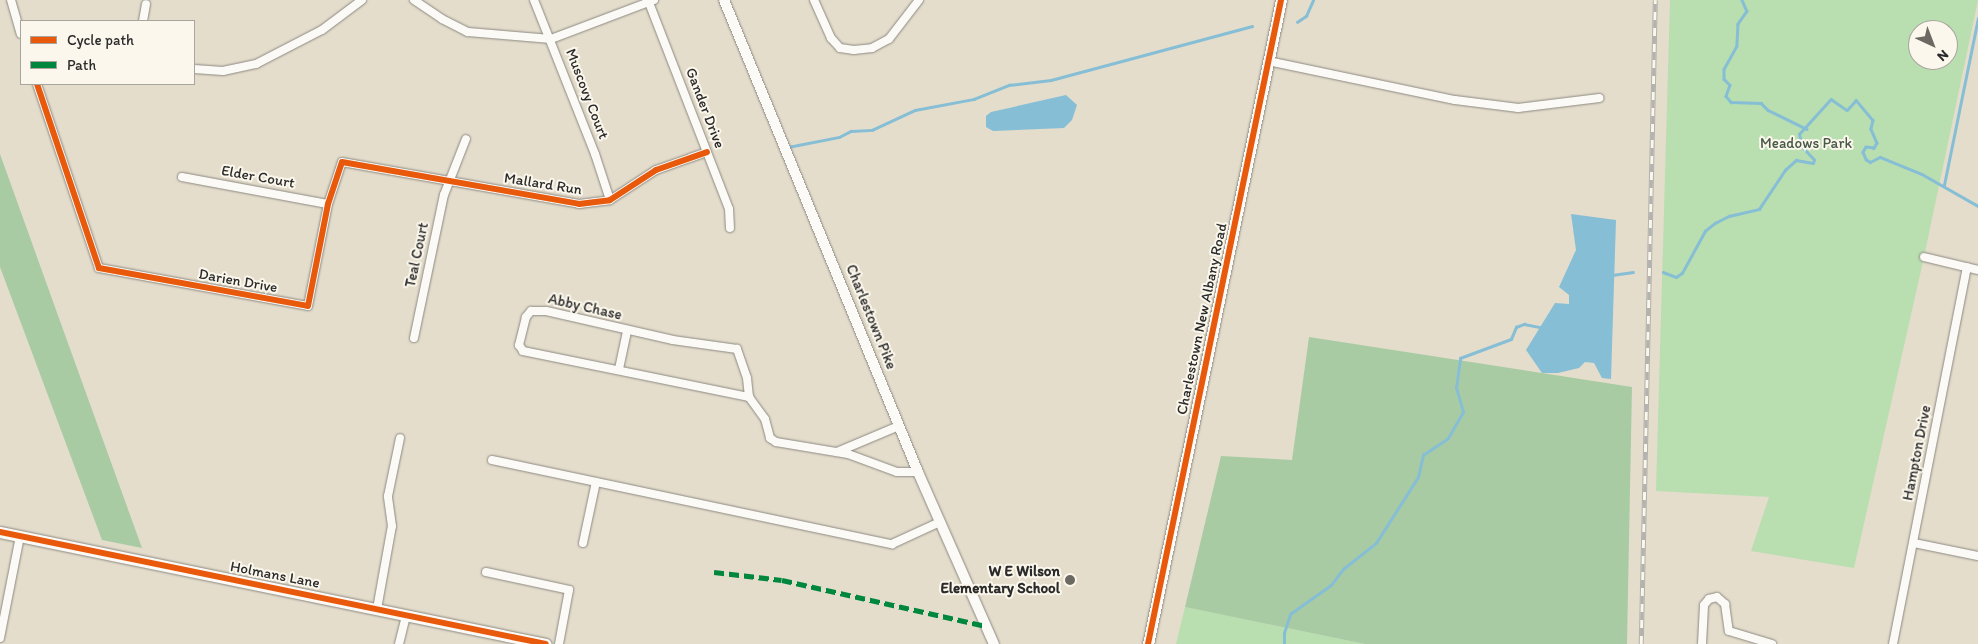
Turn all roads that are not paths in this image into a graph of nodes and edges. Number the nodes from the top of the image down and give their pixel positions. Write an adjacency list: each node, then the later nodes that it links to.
1 (11, 0): 12 (street)
2 (362, 0): 15 (street)
3 (414, 0): 13 (street)
4 (534, 0): 13 (street, Muscovy Court)
5 (724, 0): 32 (street, Charlestown Pike)
6 (814, 0): 7 (street)
7 (919, 0)
8 (1281, 0): 14 (main road, Charlestown New Albany Road)
9 (650, 1): 13 (street); 19 (street, Gander Drive)
10 (146, 4): 11 (street)
11 (143, 20)
12 (20, 31)
13 (550, 39): 22 (street, Muscovy Court)
14 (1268, 61): 17 (street); 52 (main road, Charlestown New Albany Road)
15 (195, 69)
16 (37, 85): 23 (street, Darien Drive)
17 (1599, 98)
18 (466, 139): 21 (street, Teal Court)
19 (708, 152): 22 (street, Mallard Run); 24 (street, Gander Drive)
20 (182, 177): 23 (street, Elder Court)
21 (452, 181): 22 (street, Mallard Run); 23 (street, Darien Drive); 29 (street, Teal Court)
22 (610, 200)
23 (328, 204)
24 (730, 228)
25 (1924, 257): 26 (street)
26 (1967, 268): 27 (street); 42 (street, Hampton Drive)
27 (1978, 270)
28 (627, 330): 30 (street); 30 (street, Abby Chase); 31 (street, Abby Chase)
29 (414, 338)
30 (619, 370): 31 (street, Abby Chase)
31 (749, 397): 34 (street, Abby Chase)
32 (899, 426): 34 (street); 36 (street, Charlestown Pike)
33 (400, 438): 45 (street)
34 (837, 452): 36 (street, Abby Chase)
35 (492, 460): 37 (street)
36 (918, 472): 38 (street, Charlestown Pike)
37 (596, 482): 38 (street); 41 (street)
38 (940, 522): 51 (street, Charlestown Pike)
39 (0, 532): 40 (main road, Holmans Lane)
40 (20, 536): 45 (main road, Holmans Lane); 47 (street)
41 (583, 543)
42 (1914, 543): 43 (street); 55 (street, Hampton Drive)
43 (1978, 556)
44 (486, 572): 50 (street)
45 (378, 609): 46 (main road, Holmans Lane)
46 (406, 615): 48 (street); 49 (main road, Holmans Lane)
47 (0, 638)
48 (399, 644)
49 (546, 644)
50 (558, 644)
51 (994, 644)
52 (1148, 644)
53 (1702, 644): 54 (street)
54 (1772, 644)
55 (1893, 644)

